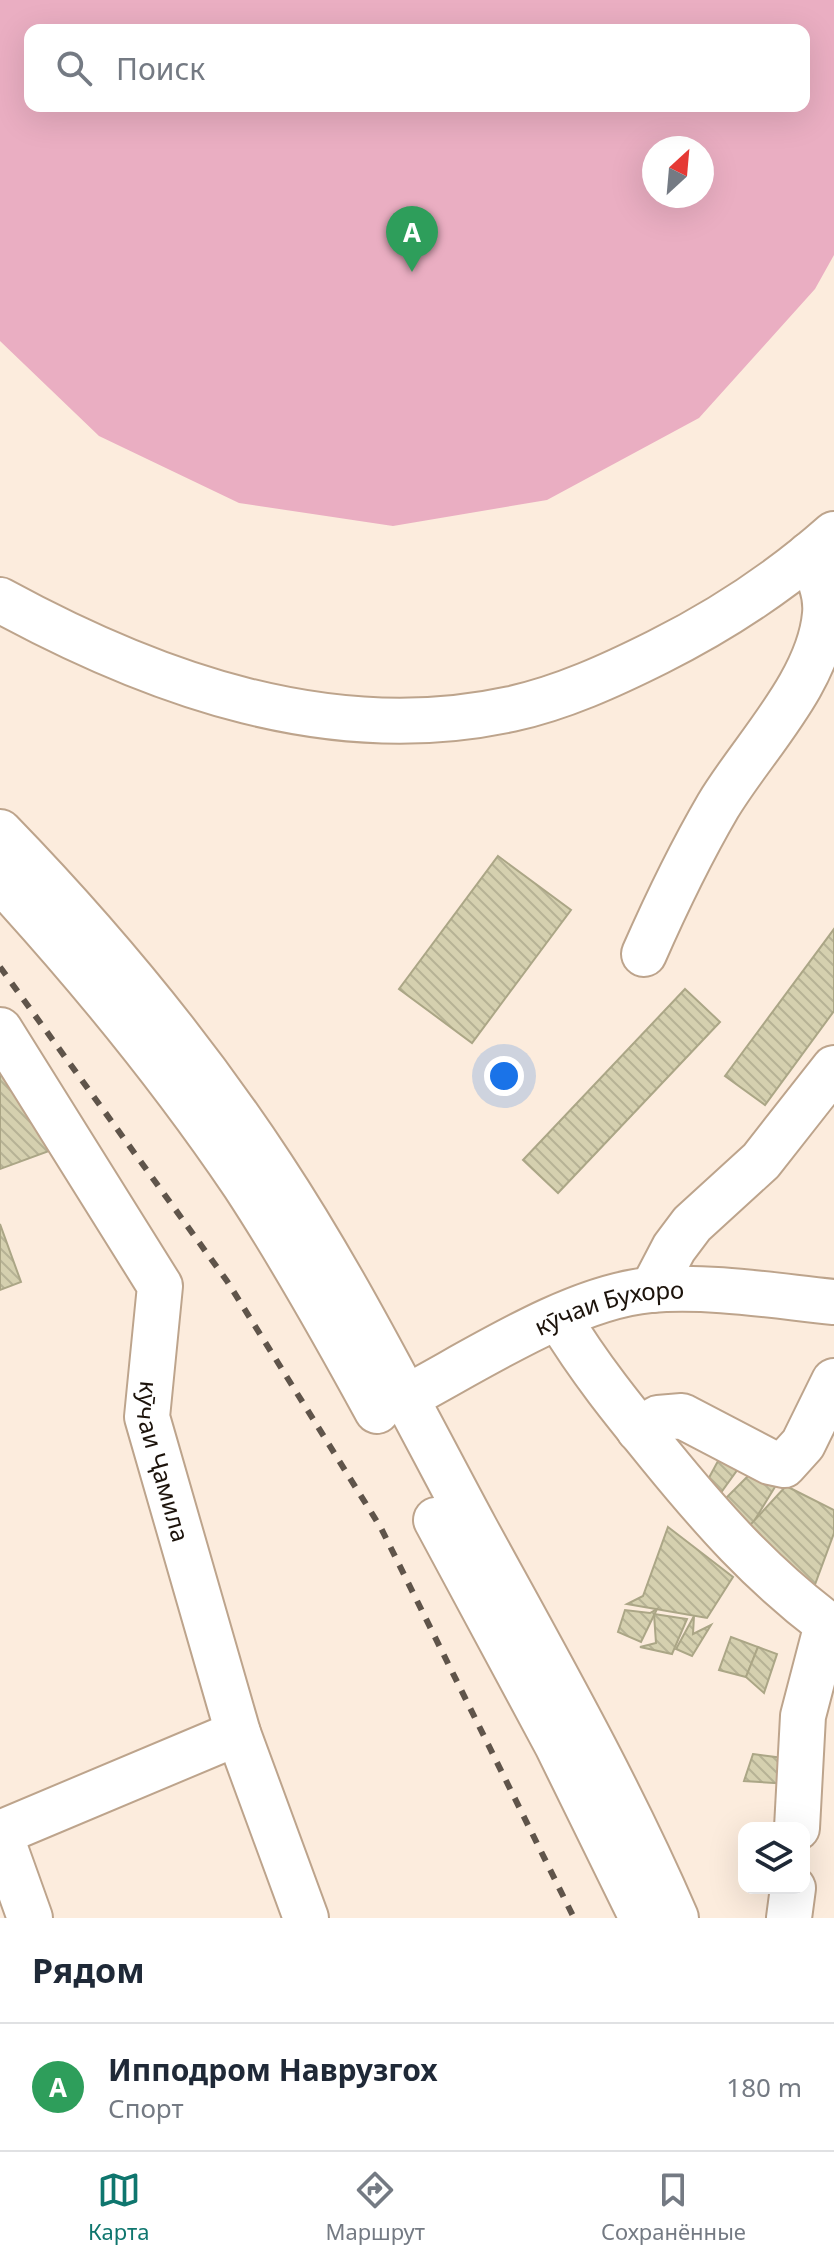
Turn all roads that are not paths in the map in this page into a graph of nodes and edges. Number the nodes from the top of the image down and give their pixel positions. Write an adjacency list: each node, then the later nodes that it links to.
1 (822, 544): 2 (street); 5 (street)
2 (0, 600)
3 (0, 832): 12 (street)
4 (0, 879): 21 (street)
5 (644, 954)
6 (0, 1030): 15 (street, кӯчаи Ҷамила)
7 (834, 1068): 8 (street)
8 (652, 1290): 9 (street, кӯчаи Бухоро); 10 (street, кӯчаи Бухоро)
9 (834, 1302)
10 (559, 1318): 12 (street, кӯчаи Бухоро); 13 (street)
11 (834, 1381): 13 (street)
12 (405, 1398): 22 (street)
13 (639, 1430): 14 (street)
14 (830, 1623): 16 (street)
15 (238, 1733): 17 (street); 20 (street, кӯчаи Ҷамила)
16 (797, 1822)
17 (0, 1834): 19 (street)
18 (792, 1894): 23 (street)
19 (30, 1918)
20 (306, 1918)
21 (642, 1918)
22 (676, 1918)
23 (789, 1918)

